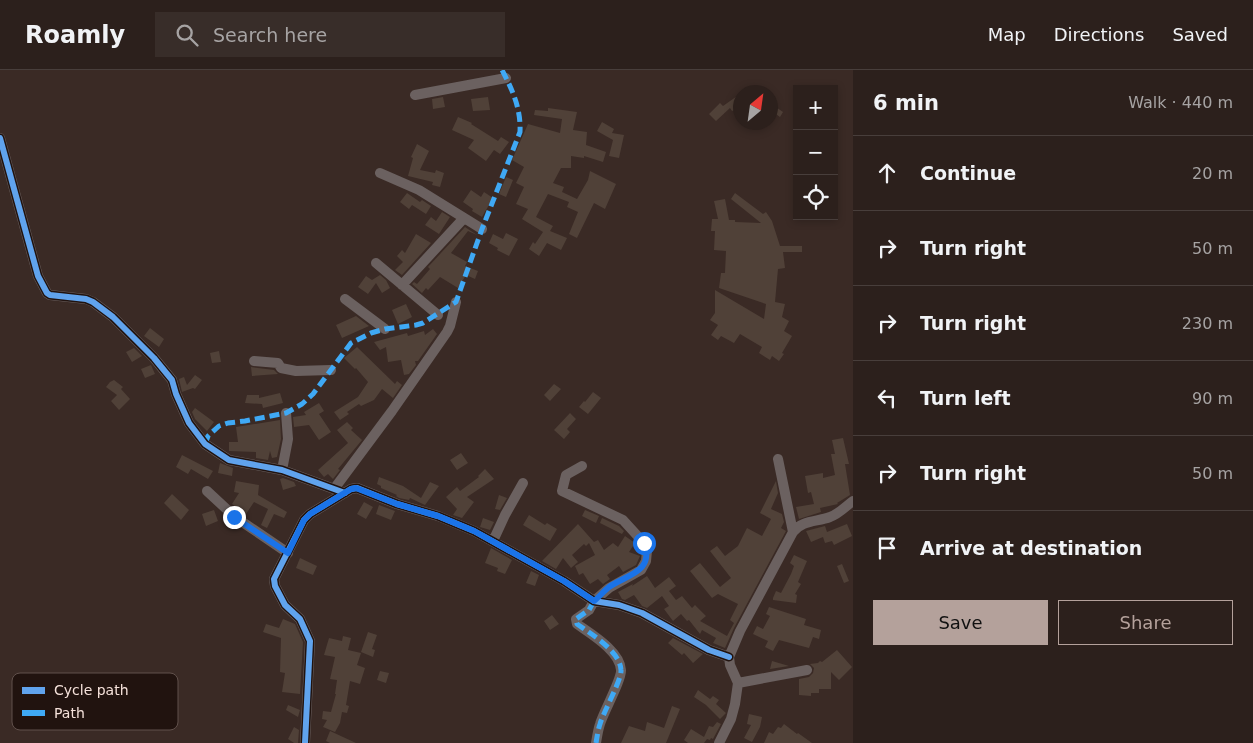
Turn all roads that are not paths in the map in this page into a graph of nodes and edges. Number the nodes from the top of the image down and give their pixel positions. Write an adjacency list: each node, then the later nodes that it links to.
1 (506, 78): 2 (street)
2 (415, 95)
3 (0, 138): 18 (street)
4 (380, 173): 5 (street)
5 (464, 218): 6 (street); 8 (street)
6 (482, 229)
7 (376, 263): 8 (street)
8 (402, 285): 11 (street)
9 (345, 299): 12 (street)
10 (456, 302): 20 (street)
11 (438, 315)
12 (385, 329)
13 (254, 361): 14 (street)
14 (331, 370)
15 (286, 413): 18 (street)
16 (778, 459): 24 (street)
17 (582, 466): 27 (street)
18 (282, 470): 20 (street)
19 (523, 483): 25 (street)
20 (334, 489): 22 (street)
21 (207, 491): 26 (street)
22 (345, 493): 25 (street); 26 (street)
23 (853, 501): 24 (street)
24 (793, 532): 28 (street)
25 (493, 541): 27 (street)
26 (288, 553): 31 (street)
27 (594, 601): 28 (street); 32 (street)
28 (730, 657): 30 (street)
29 (807, 670): 30 (street)
30 (738, 683): 33 (street)
31 (305, 743)
32 (596, 743)
33 (719, 743)

